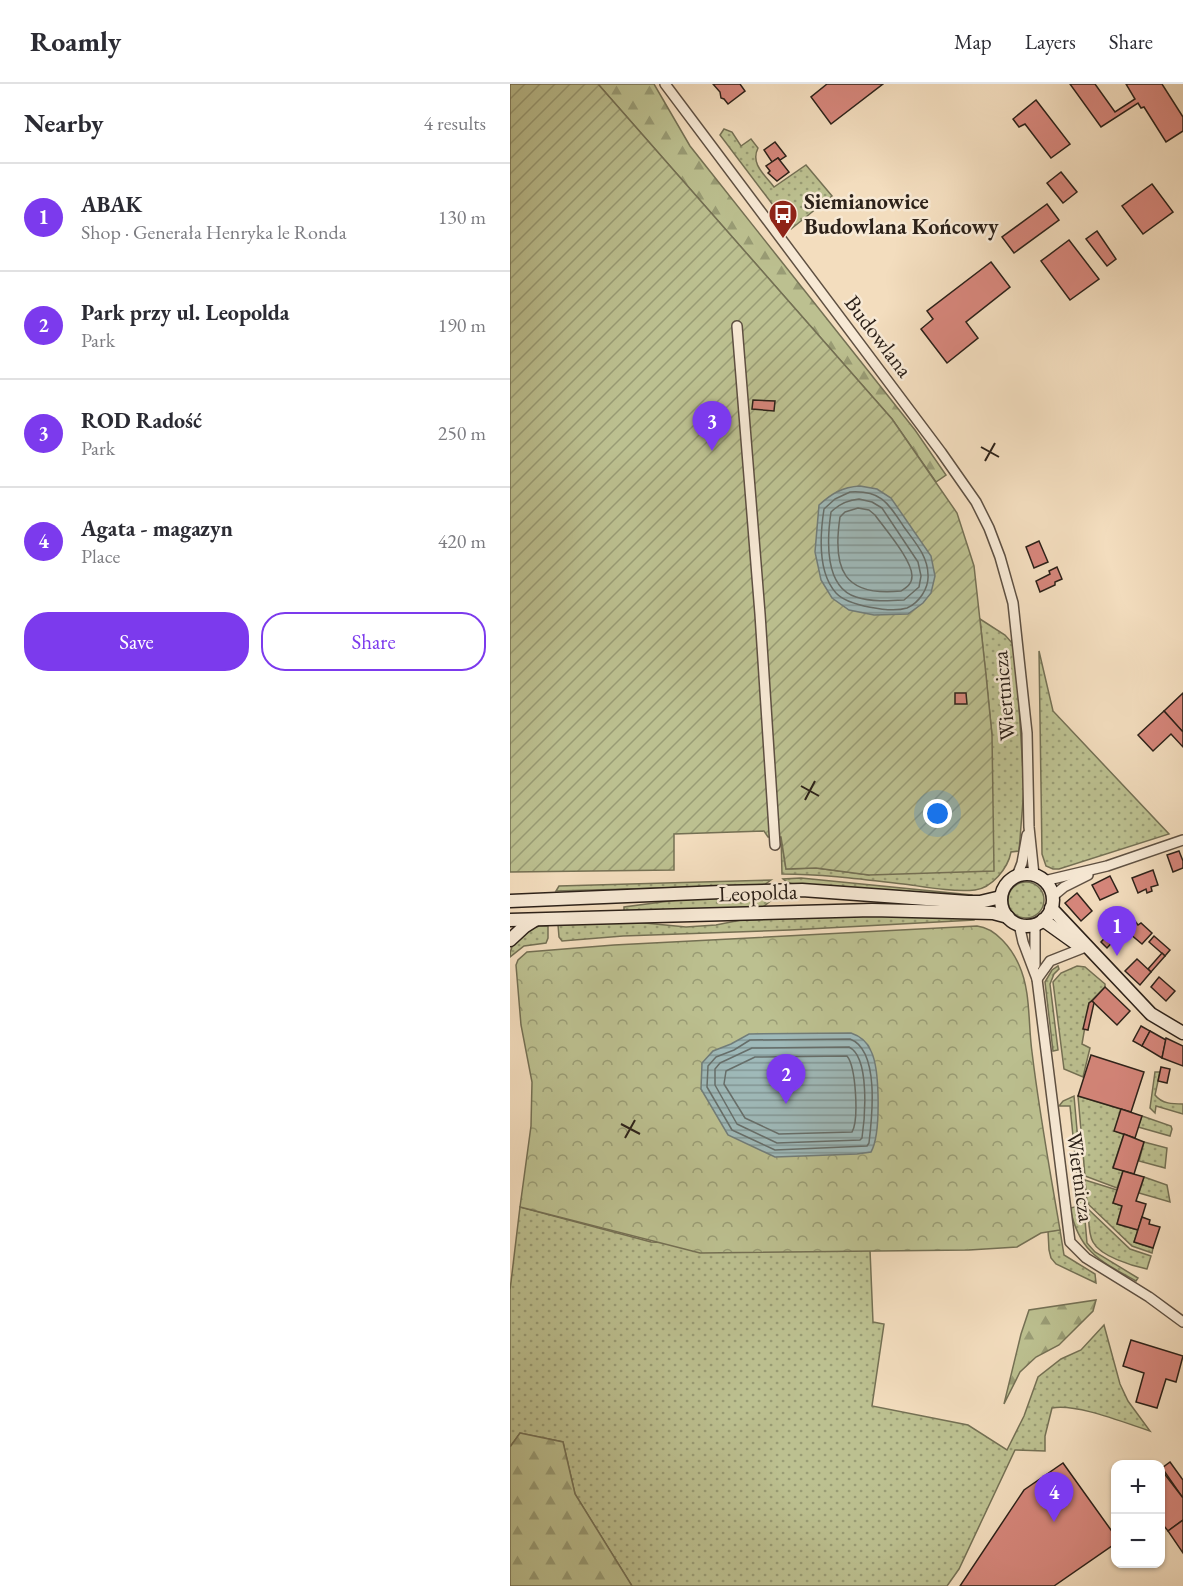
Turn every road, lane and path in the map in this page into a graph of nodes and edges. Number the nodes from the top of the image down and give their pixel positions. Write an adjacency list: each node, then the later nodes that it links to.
1 (665, 84): 3 (street, Budowlana)
2 (738, 326): 6 (street)
3 (1017, 634): 4 (street, Wiertnicza)
4 (1029, 827): 8 (street, Wiertnicza); 9 (street, Wiertnicza)
5 (1183, 840): 7 (street)
6 (775, 845)
7 (1107, 866): 9 (street); 13 (street)
8 (1017, 876): 9 (street); 11 (street)
9 (1039, 878): 13 (street)
10 (778, 891): 11 (street, Leopolda); 12 (street, Leopolda); 14 (street)
11 (1001, 897): 15 (street)
12 (510, 901)
13 (1052, 903): 18 (street); 22 (street)
14 (779, 912): 15 (street, Leopolda); 16 (street, Leopolda)
15 (1008, 917): 19 (street)
16 (536, 919): 17 (street, Leopolda); 20 (street)
17 (510, 920)
18 (1039, 922): 19 (street); 21 (street); 23 (street, Wiertnicza)
19 (1018, 924): 23 (street, Wiertnicza)
20 (510, 940)
21 (1083, 948): 22 (street); 23 (street)
22 (1095, 956): 24 (street)
23 (1036, 975): 25 (street, Wiertnicza)
24 (1183, 1033)
25 (1183, 1322)

